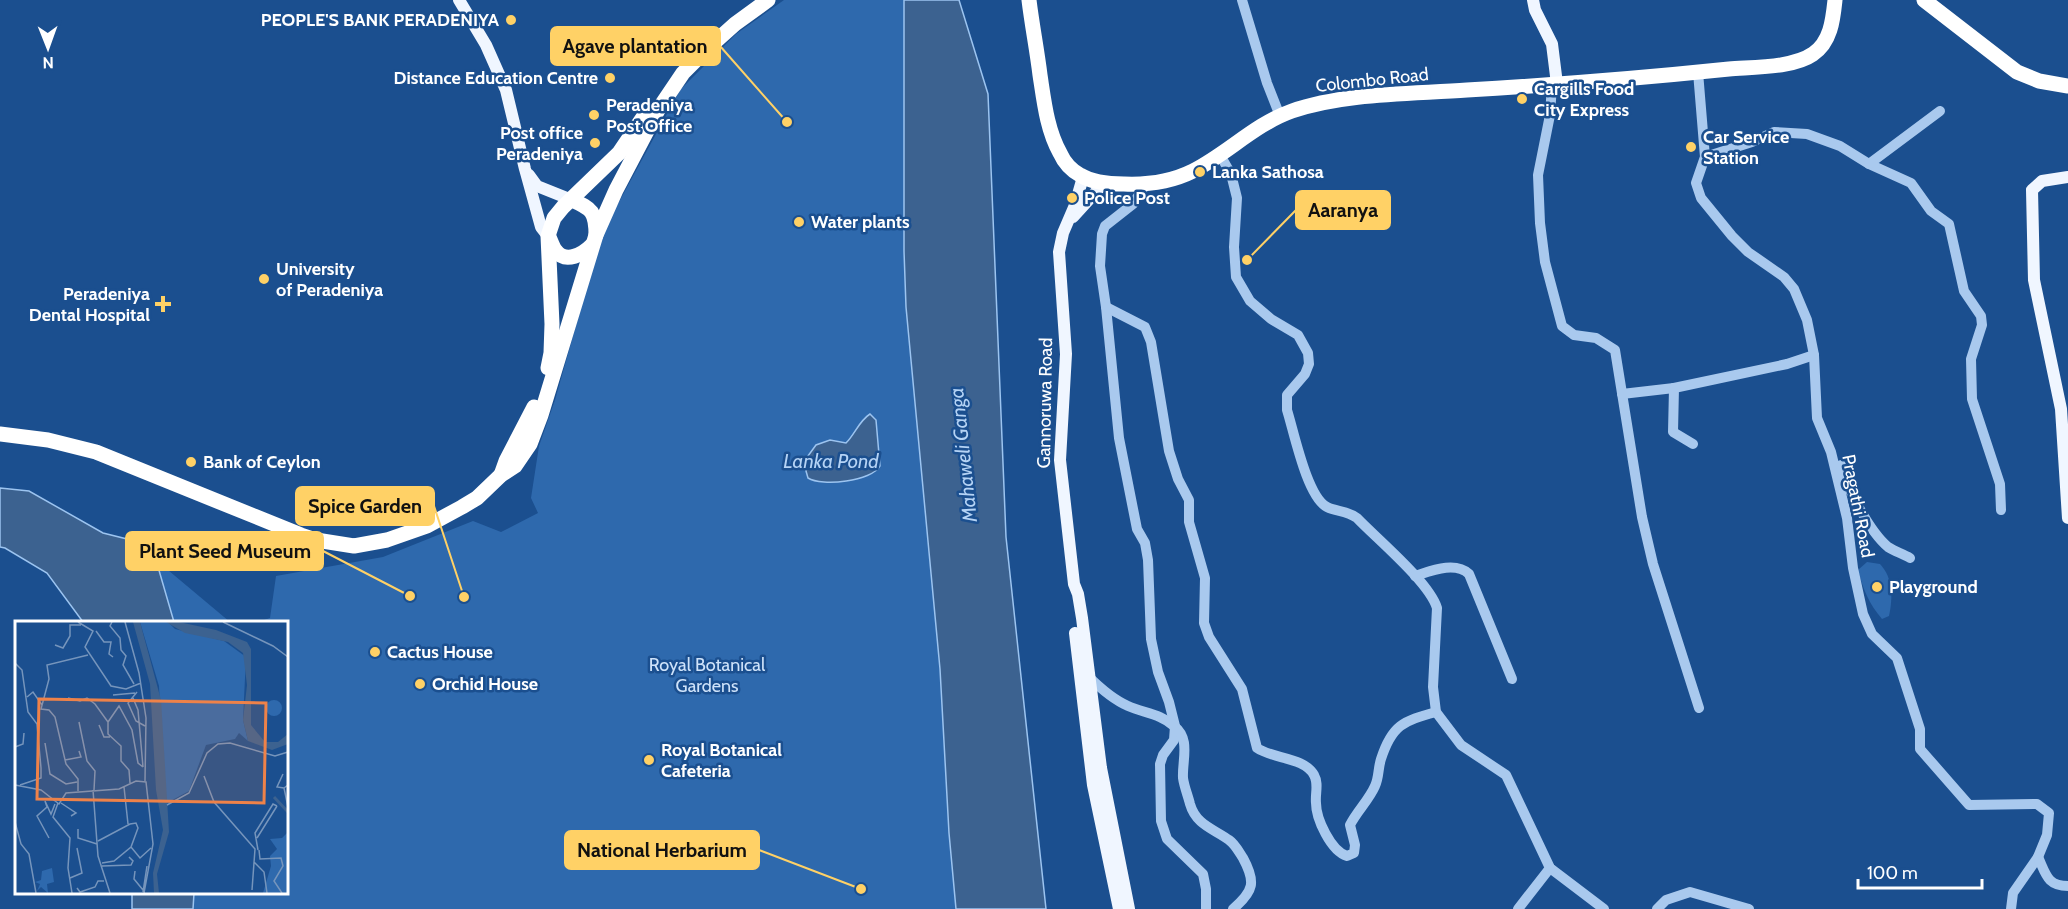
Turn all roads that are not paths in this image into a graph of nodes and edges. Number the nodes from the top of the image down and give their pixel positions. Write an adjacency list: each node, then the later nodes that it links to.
1 (459, 0): 17 (main road)
2 (753, 0): 22 (highway)
3 (768, 0): 25 (highway)
4 (1029, 0): 18 (highway, Colombo Road)
5 (1242, 0): 13 (street)
6 (1533, 0): 10 (main road)
7 (1835, 0): 9 (highway, Colombo Road)
8 (1924, 0): 11 (highway)
9 (1698, 72): 10 (highway, Colombo Road); 15 (street, Pragathi Road)
10 (1555, 85): 13 (highway, Colombo Road); 29 (street)
11 (2068, 86)
12 (1940, 111): 16 (street)
13 (1280, 116): 14 (highway, Colombo Road)
14 (1220, 155): 21 (highway, Colombo Road); 37 (street)
15 (1705, 157): 16 (street); 27 (street, Pragathi Road)
16 (1869, 164): 34 (street)
17 (525, 169): 22 (main road); 24 (main road)
18 (1083, 177): 20 (highway, Colombo Road); 23 (main road, Gannoruwa Road)
19 (2068, 177): 35 (main road)
20 (1104, 183): 21 (highway, Colombo Road); 23 (main road, Gannoruwa Road)
21 (1146, 184): 26 (street)
22 (572, 200): 24 (highway); 25 (highway)
23 (1068, 223): 38 (main road, Gannoruwa Road)
24 (549, 236): 25 (highway); 33 (highway)
25 (594, 240): 33 (highway)
26 (1107, 306): 42 (street); 43 (street)
27 (1814, 355): 28 (street); 30 (street, Pragathi Road)
28 (1674, 388): 29 (street); 32 (street)
29 (1622, 394): 41 (street)
30 (1817, 410): 36 (street); 44 (street, Pragathi Road)
31 (0, 434): 33 (highway)
32 (1693, 444)
33 (501, 475)
34 (2001, 510)
35 (2068, 518)
36 (1910, 558)
37 (1415, 576): 40 (street); 42 (street)
38 (1074, 584): 39 (main road, Gannoruwa Road); 47 (main road, Gannoruwa Road)
39 (1089, 676): 43 (street); 47 (main road, Gannoruwa Road)
40 (1512, 679)
41 (1699, 708)
42 (1436, 712): 45 (street)
43 (1175, 726): 50 (street); 51 (street)
44 (2038, 857): 46 (street); 56 (street, Pragathi Road)
45 (1550, 868): 52 (street); 53 (street)
46 (2068, 886)
47 (1120, 891): 48 (main road, Gannoruwa Road); 49 (main road, Gannoruwa Road)
48 (1119, 909)
49 (1129, 909)
50 (1206, 909)
51 (1233, 909)
52 (1518, 909)
53 (1604, 909)
54 (1657, 909): 55 (street)
55 (1749, 909)
56 (2011, 909)

